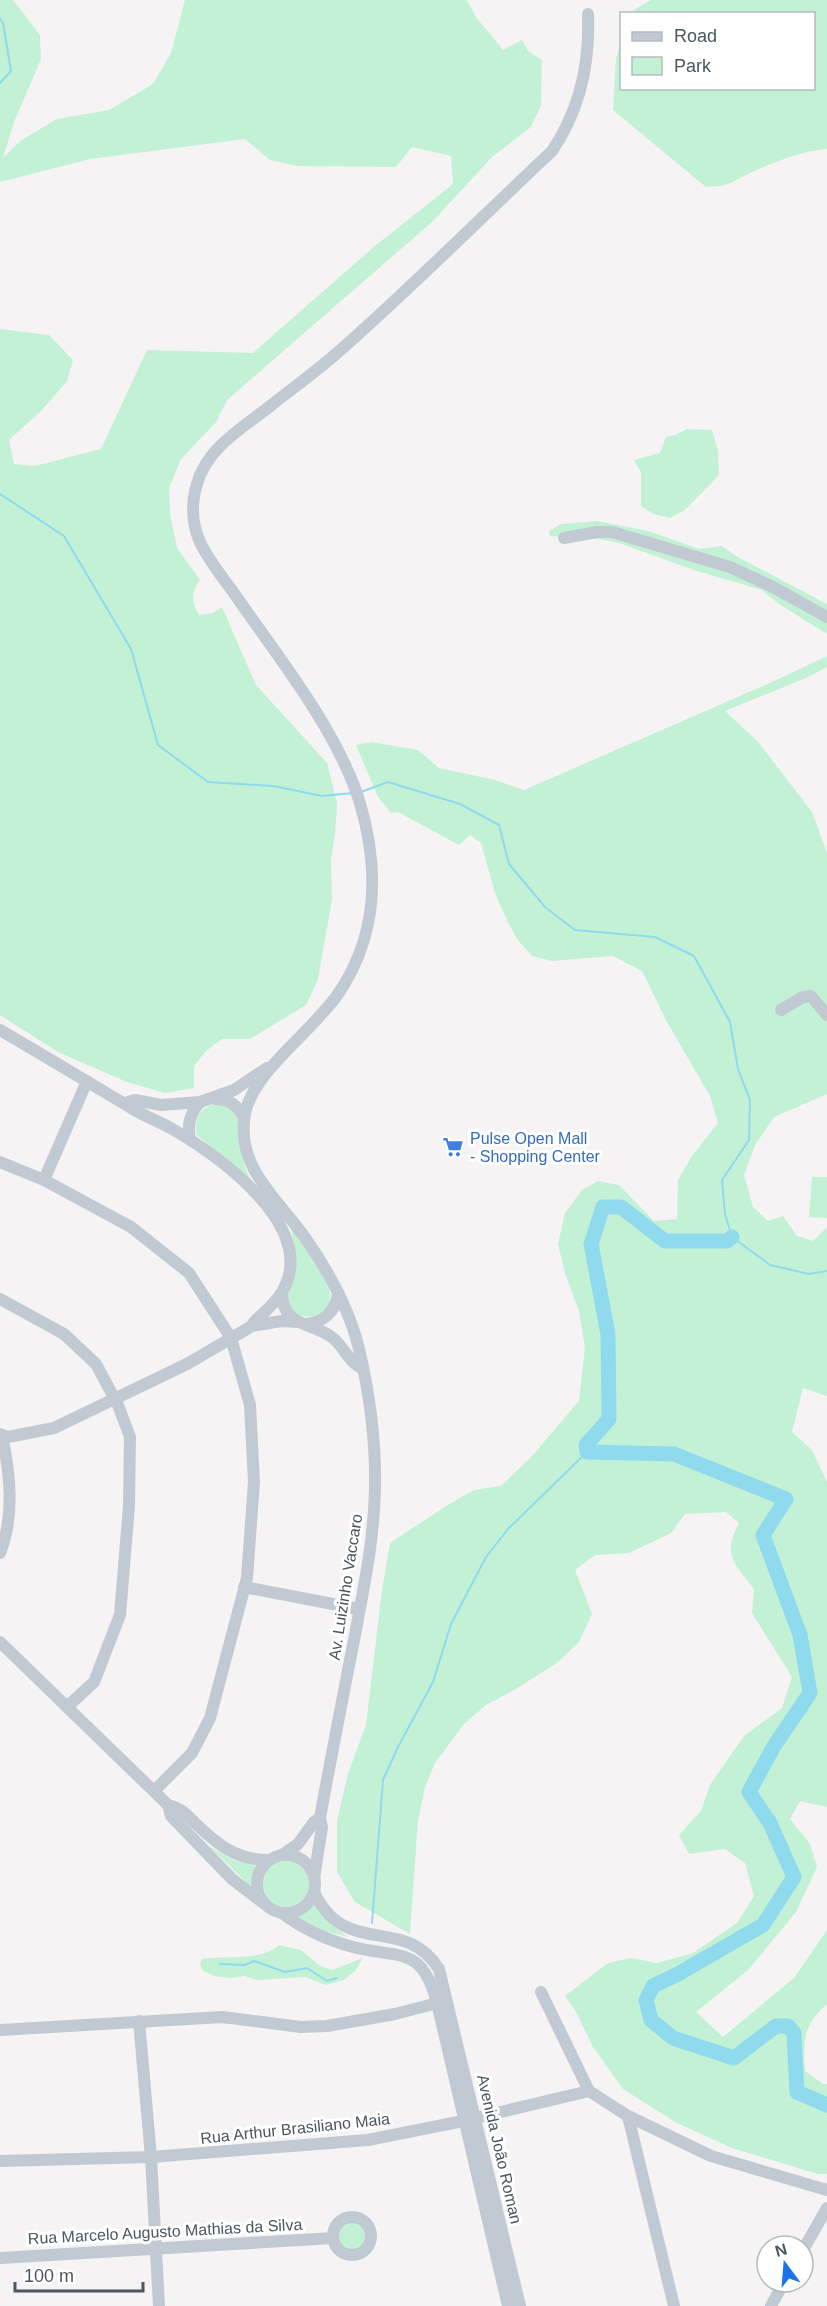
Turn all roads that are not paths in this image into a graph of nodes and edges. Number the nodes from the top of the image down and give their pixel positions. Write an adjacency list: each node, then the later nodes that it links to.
1 (588, 14): 7 (street)
2 (564, 538): 3 (street)
3 (827, 618)
4 (781, 1010): 5 (street)
5 (827, 1015)
6 (0, 1030): 8 (street)
7 (271, 1067): 9 (street); 11 (street)
8 (87, 1081): 10 (street); 14 (street)
9 (206, 1101): 10 (street); 11 (street); 12 (street)
10 (125, 1103): 12 (street)
11 (244, 1118): 16 (street, Av. Luizinho Vaccaro)
12 (190, 1139): 15 (street)
13 (0, 1162): 14 (street)
14 (44, 1180): 20 (street)
15 (282, 1292): 18 (street); 19 (street)
16 (338, 1293): 18 (street); 21 (street, Av. Luizinho Vaccaro)
17 (0, 1299): 22 (street)
18 (303, 1323): 19 (street); 21 (street)
19 (252, 1326): 20 (street)
20 (231, 1338): 22 (street); 25 (street)
21 (362, 1368): 26 (street, Av. Luizinho Vaccaro)
22 (115, 1399): 23 (street); 28 (street)
23 (1, 1435): 24 (street)
24 (0, 1553)
25 (244, 1587): 26 (street); 29 (street)
26 (359, 1609): 31 (street, Av. Luizinho Vaccaro)
27 (0, 1641): 28 (street)
28 (67, 1707): 29 (street)
29 (154, 1791): 30 (street)
30 (168, 1805): 33 (street); 36 (street)
31 (320, 1818): 32 (street); 34 (street, Av. Luizinho Vaccaro)
32 (282, 1855): 33 (street); 34 (street)
33 (269, 1860): 36 (street)
34 (314, 1878): 35 (street)
35 (314, 1892): 37 (street); 38 (street)
36 (263, 1903): 37 (street)
37 (282, 1913): 39 (street)
38 (430, 1956): 39 (street); 41 (street)
39 (419, 1965): 41 (street)
40 (541, 1992): 44 (street)
41 (443, 2001): 42 (street); 46 (street, Avenida João Roman); 47 (street, Avenida João Roman)
42 (139, 2021): 43 (street); 48 (street)
43 (0, 2030)
44 (589, 2091): 45 (street); 46 (street, Rua Arthur Brasiliano Maia)
45 (628, 2116): 50 (street); 58 (street)
46 (477, 2118): 47 (street, Rua Arthur Brasiliano Maia); 56 (street, Avenida João Roman)
47 (463, 2121): 48 (street, Rua Arthur Brasiliano Maia); 56 (street, Avenida João Roman)
48 (151, 2157): 49 (street, Rua Arthur Brasiliano Maia); 54 (street)
49 (0, 2161)
50 (827, 2190)
51 (827, 2208): 52 (street)
52 (812, 2234)
53 (333, 2238): 54 (street, Rua Marcelo Augusto Mathias da Silva)
54 (156, 2247): 55 (street, Rua Marcelo Augusto Mathias da Silva); 57 (street)
55 (0, 2258)
56 (514, 2305)
57 (159, 2306)
58 (674, 2306)

